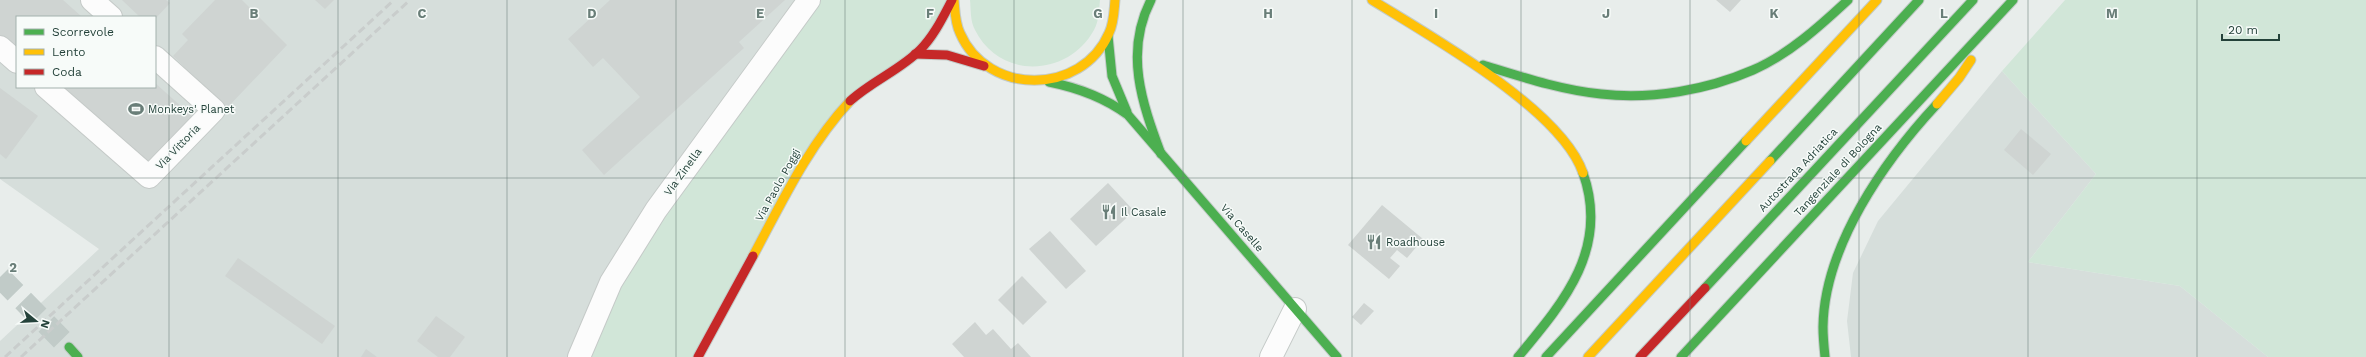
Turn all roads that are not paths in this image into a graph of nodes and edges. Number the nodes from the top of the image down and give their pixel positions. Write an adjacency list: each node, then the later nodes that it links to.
1 (92, 0): 12 (street)
2 (810, 0): 28 (street, Via Zinella)
3 (953, 0): 16 (main road, Via Caselle); 20 (main road, Via Caselle)
4 (1115, 0): 14 (main road, Via Caselle)
5 (1151, 0): 24 (main road)
6 (1372, 0): 19 (main road)
7 (1848, 0): 19 (main road)
8 (1878, 0): 33 (main road)
9 (1919, 0): 34 (main road)
10 (1973, 0): 35 (main road, Autostrada Adriatica)
11 (2013, 0): 13 (main road, Tangenziale di Bologna)
12 (110, 16)
13 (1990, 25): 36 (main road, Tangenziale di Bologna); 37 (main road)
14 (1108, 36): 21 (main road, Via Caselle); 23 (main road, Via Caselle)
15 (0, 47): 18 (street)
16 (915, 54): 20 (main road, Via Caselle); 29 (main road, Via Paolo Poggi)
17 (156, 58): 22 (street, Via Vittoria)
18 (16, 61)
19 (1473, 62): 32 (main road)
20 (986, 66): 21 (main road, Via Caselle)
21 (1049, 82): 23 (main road, Via Caselle)
22 (47, 88)
23 (1128, 115): 24 (main road, Via Caselle)
24 (1161, 154): 25 (main road, Via Caselle)
25 (1295, 309): 30 (street); 31 (main road, Via Caselle)
26 (69, 347): 27 (main road)
27 (78, 357)
28 (579, 357)
29 (698, 357)
30 (1271, 357)
31 (1337, 357)
32 (1518, 357)
33 (1546, 357)
34 (1588, 357)
35 (1640, 357)
36 (1681, 357)
37 (1825, 357)

